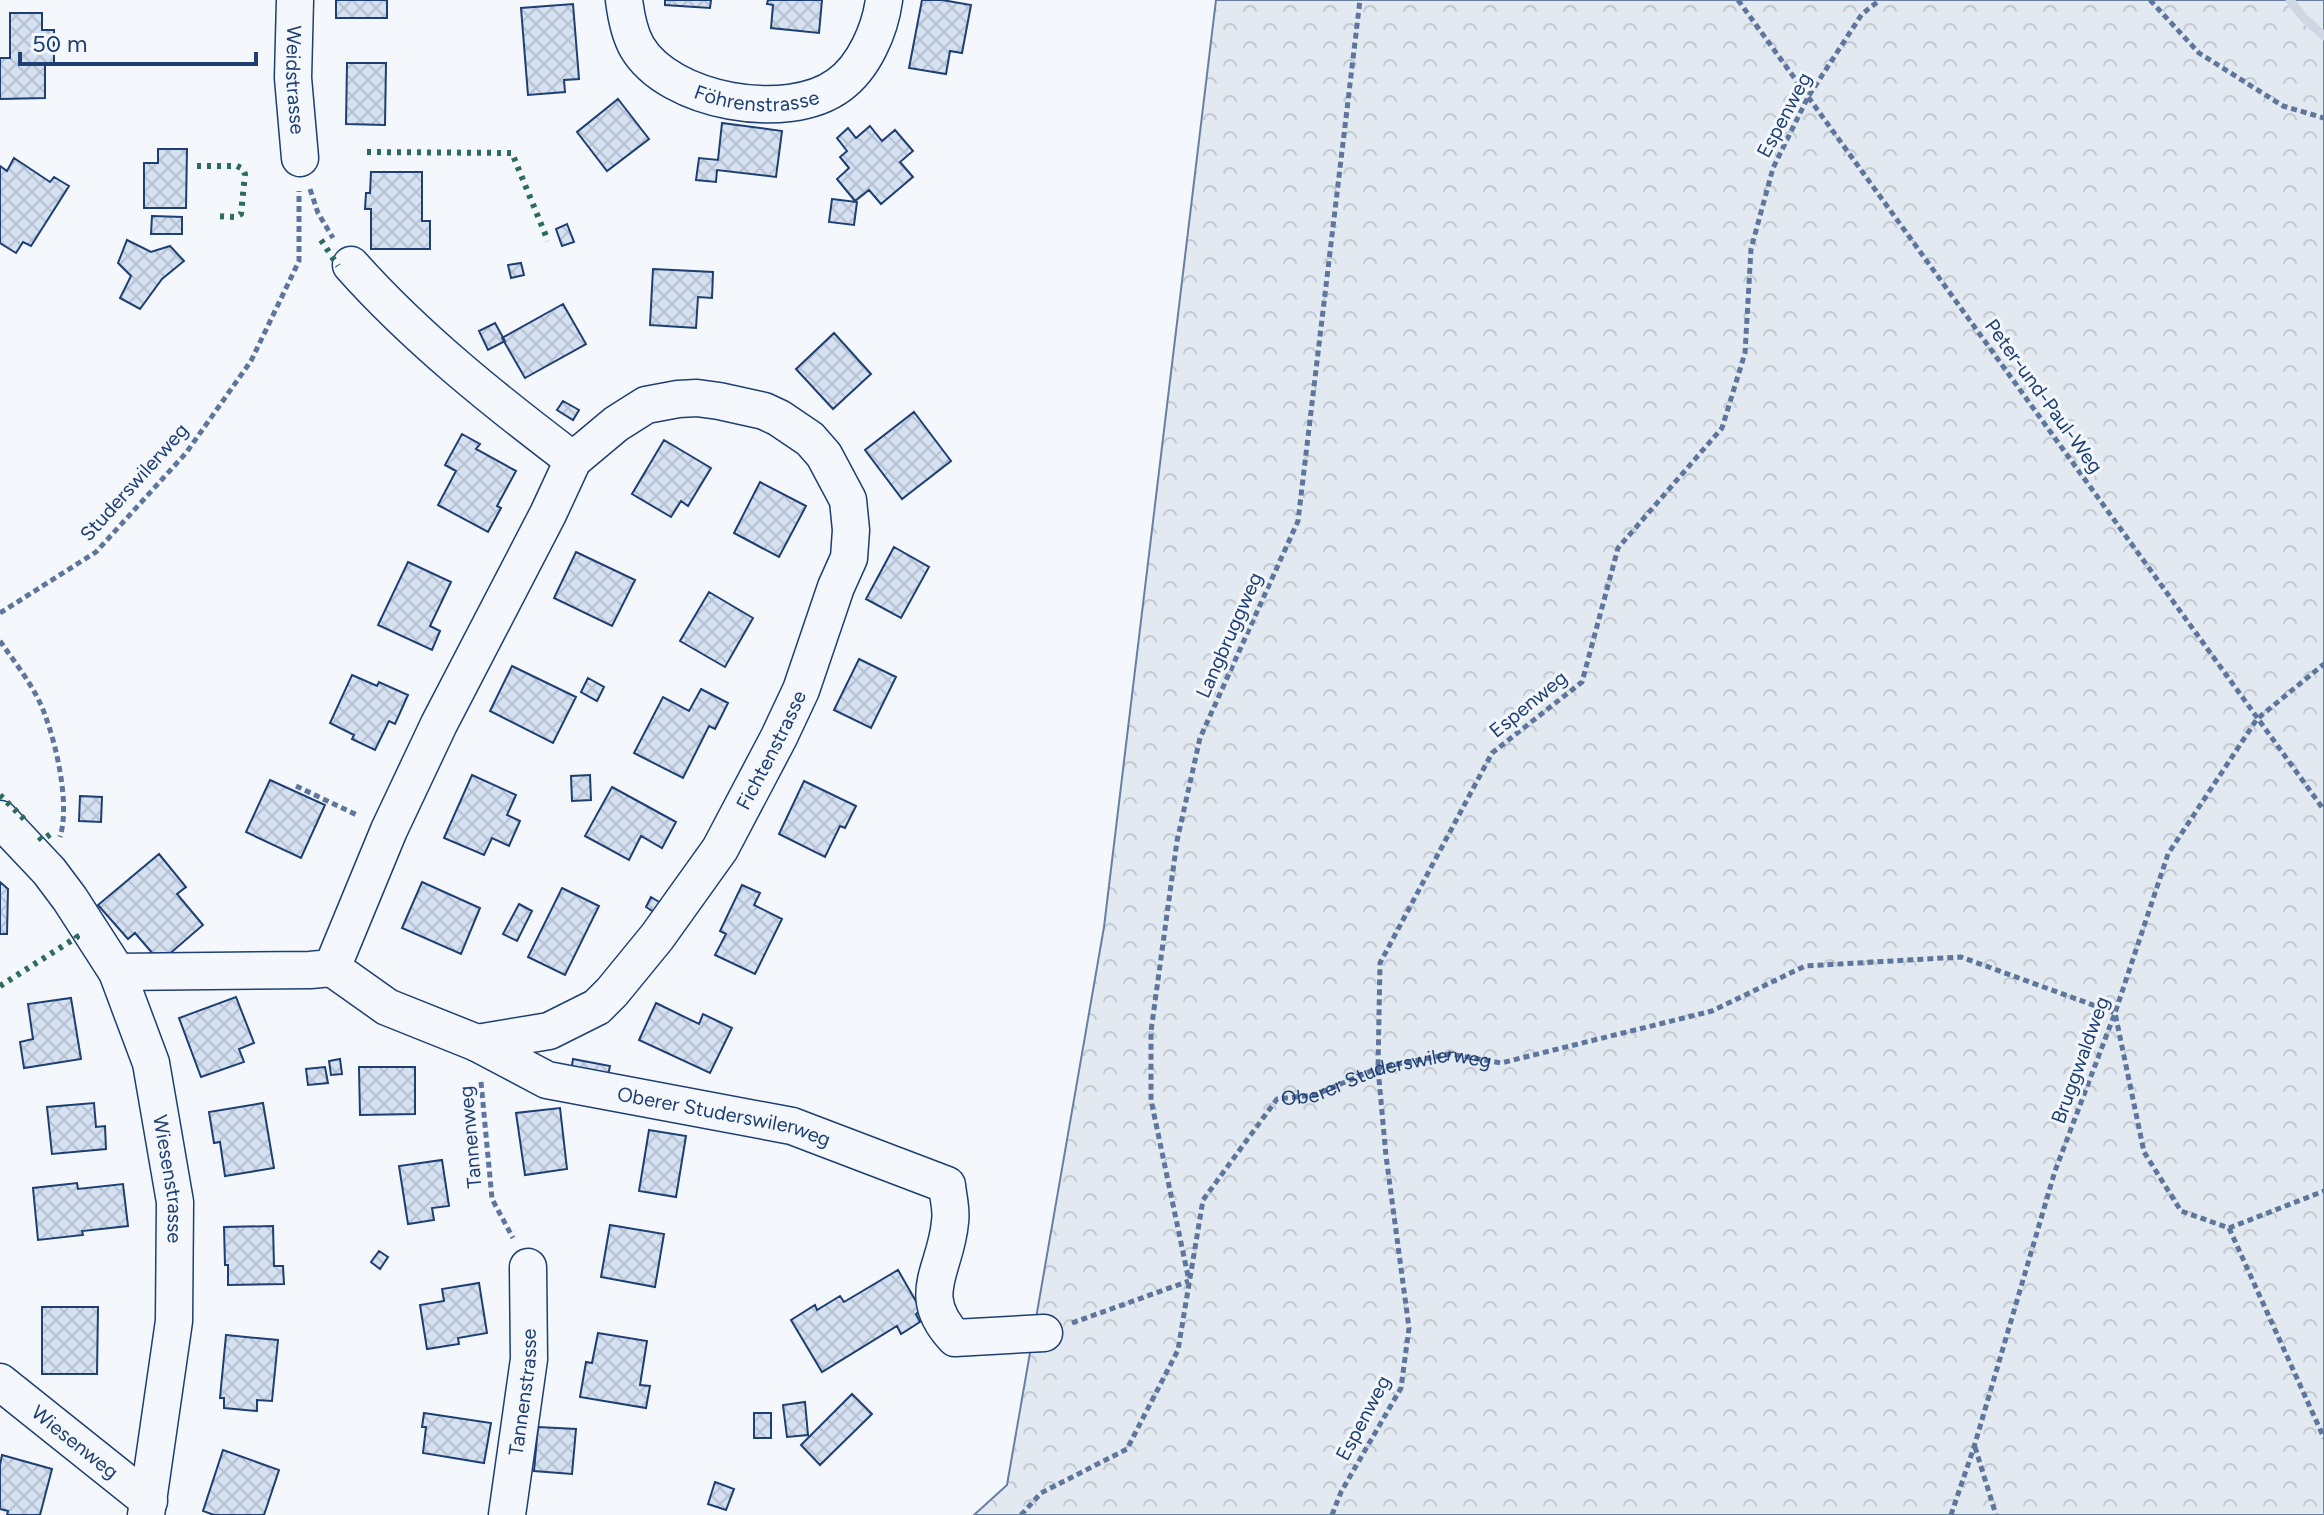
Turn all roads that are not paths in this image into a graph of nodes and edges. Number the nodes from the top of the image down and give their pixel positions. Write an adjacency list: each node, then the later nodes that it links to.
1 (295, 0): 4 (street, Weidstrasse)
2 (624, 0): 3 (street, Föhrenstrasse)
3 (884, 0)
4 (300, 158)
5 (351, 265): 6 (street)
6 (573, 460): 8 (street, Fichtenstrasse); 10 (street, Fichtenstrasse)
7 (0, 819): 9 (street, Wiesenstrasse)
8 (332, 968): 9 (street); 10 (street)
9 (117, 972): 14 (street, Wiesenstrasse)
10 (477, 1043): 12 (street, Oberer Studerswilerweg)
11 (528, 1267): 15 (street, Tannenstrasse)
12 (1044, 1333)
13 (0, 1382): 14 (street, Wiesenweg)
14 (148, 1508)
15 (507, 1515)

